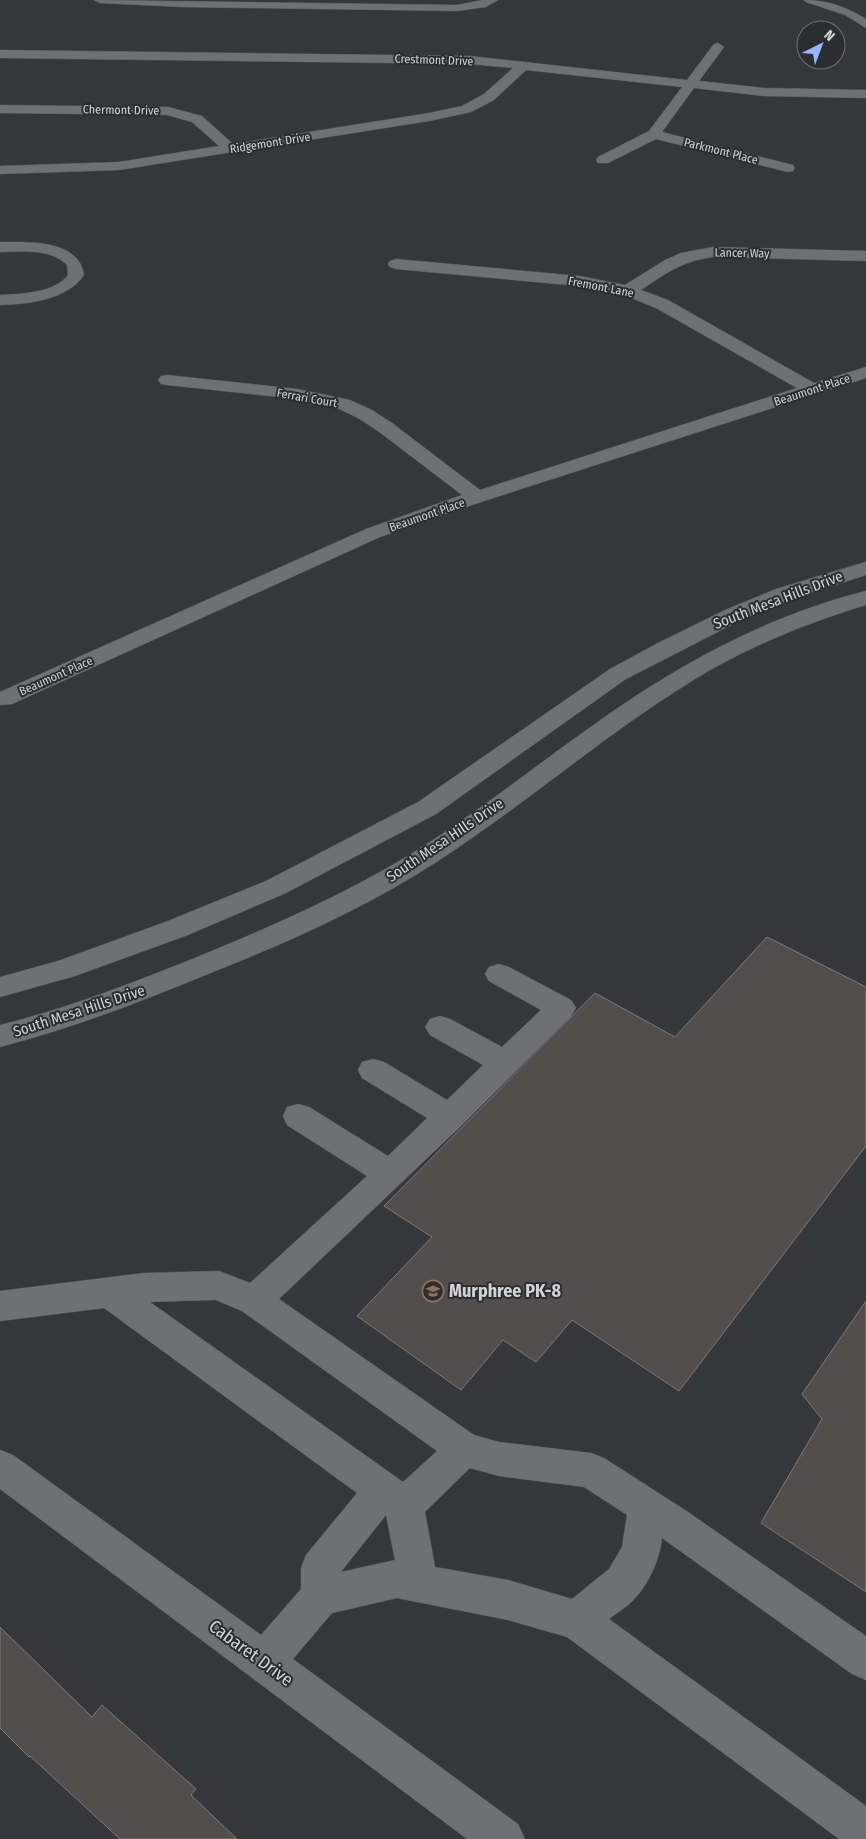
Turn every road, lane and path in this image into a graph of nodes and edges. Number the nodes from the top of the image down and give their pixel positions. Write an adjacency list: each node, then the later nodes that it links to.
1 (100, 0): 2 (street)
2 (492, 0)
3 (810, 0): 4 (street)
4 (866, 24)
5 (718, 47): 8 (street)
6 (0, 54): 7 (street, Crestmont Drive)
7 (523, 66): 8 (street, Crestmont Drive); 12 (street, Ridgemont Drive)
8 (692, 84): 9 (street, Crestmont Drive); 11 (street)
9 (866, 94)
10 (0, 109): 12 (street, Chermont Drive)
11 (654, 134): 13 (street); 14 (street, Parkmont Place)
12 (230, 149): 15 (street, Ridgemont Drive)
13 (603, 160)
14 (788, 168)
15 (0, 170)
16 (0, 247): 20 (street)
17 (866, 256): 19 (street, Lancer Way)
18 (396, 264): 19 (street, Fremont Lane)
19 (628, 291): 23 (street, Fremont Lane)
20 (0, 300)
21 (866, 372): 23 (street, Beaumont Place)
22 (167, 380): 24 (street, Ferrari Court)
23 (813, 390): 24 (street, Beaumont Place)
24 (477, 498): 27 (street, Beaumont Place)
25 (866, 568): 29 (street, South Mesa Hills Drive)
26 (866, 598): 31 (street, South Mesa Hills Drive)
27 (4, 699)
28 (498, 974): 32 (street)
29 (0, 987)
30 (440, 1027): 32 (street)
31 (0, 1036)
32 (505, 1063): 35 (street)
33 (373, 1070): 35 (street)
34 (298, 1116): 36 (street)
35 (450, 1117): 36 (street)
36 (390, 1174): 38 (street)
37 (109, 1292): 38 (street); 39 (street); 42 (street)
38 (254, 1301): 40 (street)
39 (0, 1306)
40 (464, 1449): 42 (street); 43 (street)
41 (0, 1467): 48 (street, Cabaret Drive)
42 (394, 1498): 44 (street); 45 (street)
43 (648, 1507): 46 (street); 47 (street)
44 (418, 1582): 45 (street); 46 (street)
45 (321, 1596): 48 (street)
46 (577, 1620): 49 (street)
47 (866, 1660)
48 (264, 1662): 50 (street, Cabaret Drive)
49 (866, 1832)
50 (503, 1839)

